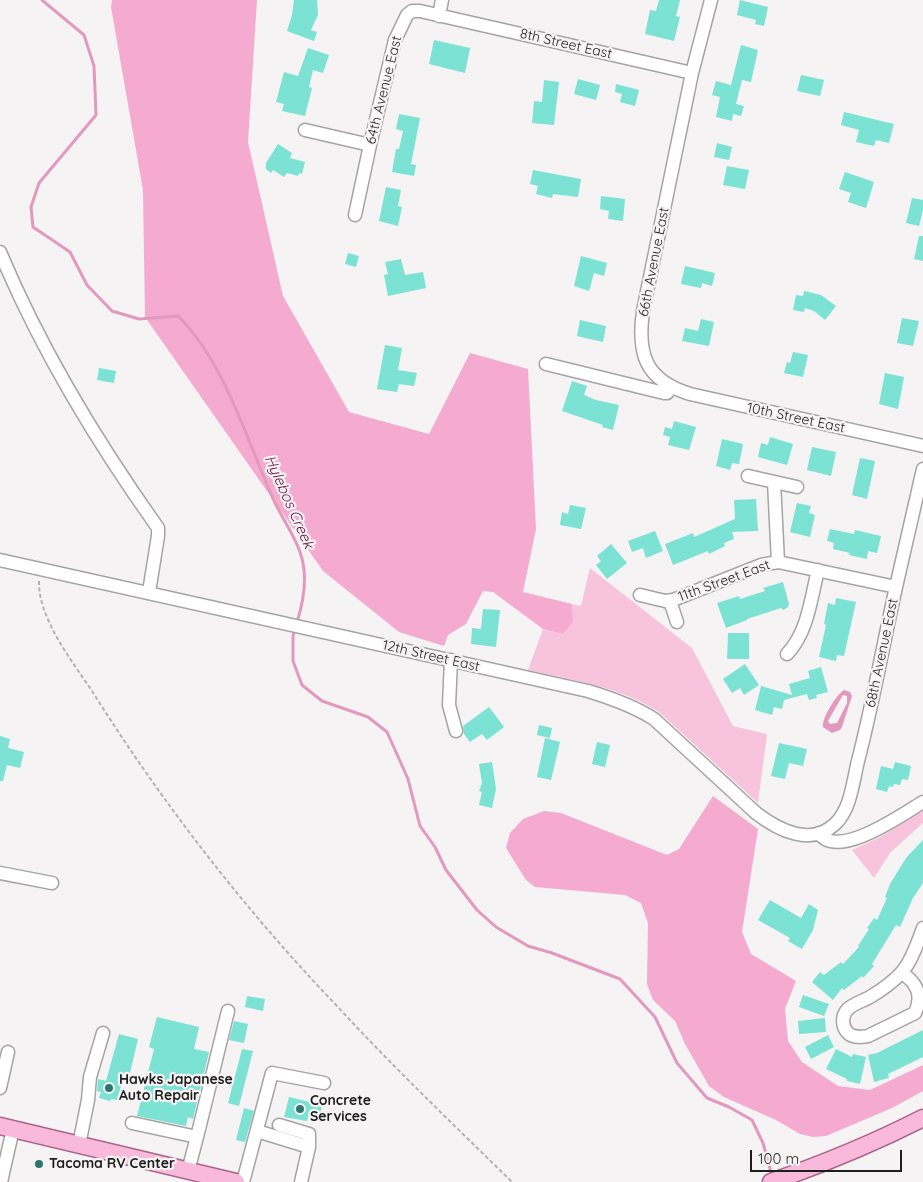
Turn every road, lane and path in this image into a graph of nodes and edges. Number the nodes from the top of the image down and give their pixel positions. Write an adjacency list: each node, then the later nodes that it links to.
1 (442, 0): 3 (street)
2 (711, 0): 4 (street, 66th Avenue East)
3 (440, 16): 4 (street, 8th Street East); 6 (street, 64th Avenue East)
4 (692, 73): 10 (street, 66th Avenue East)
5 (305, 130): 6 (street)
6 (370, 145): 7 (street, 64th Avenue East)
7 (355, 215)
8 (0, 252): 21 (street)
9 (546, 364): 10 (street)
10 (671, 387): 11 (street, 10th Street East)
11 (923, 446)
12 (923, 469): 20 (street, 68th Avenue East)
13 (748, 476): 14 (street)
14 (774, 482): 15 (street); 17 (street)
15 (797, 487)
16 (0, 560): 18 (street, 12th Street East)
17 (778, 562): 19 (street, 11th Street East); 23 (street, 11th Street East)
18 (41, 569): 21 (street, 12th Street East); 52 (path)
19 (818, 570): 20 (street, 11th Street East); 25 (street)
20 (896, 587): 29 (street, 68th Avenue East)
21 (149, 592): 26 (street, 12th Street East)
22 (640, 595): 23 (street, 11th Street East)
23 (670, 600): 24 (street)
24 (677, 622)
25 (787, 654)
26 (451, 660): 27 (street); 29 (street, 12th Street East)
27 (456, 731)
28 (923, 802): 29 (street, 12th Street East)
29 (823, 832)
30 (0, 873): 31 (street)
31 (52, 883)
32 (923, 928): 33 (street)
33 (902, 973): 33 (street)
34 (228, 1011): 44 (street)
35 (103, 1033): 45 (street)
36 (8, 1052): 38 (street)
37 (324, 1083): 43 (street)
38 (0, 1087)
39 (923, 1118): 53 (main road)
40 (132, 1123): 44 (street)
41 (279, 1125): 46 (street)
42 (6, 1127): 45 (main road); 49 (street)
43 (257, 1131): 46 (street); 50 (street)
44 (197, 1137): 47 (street)
45 (79, 1145): 47 (main road)
46 (309, 1147): 51 (street)
47 (188, 1171): 48 (main road)
48 (226, 1181)
49 (1, 1182)
50 (243, 1182)
51 (301, 1182)
52 (512, 1182)
53 (771, 1182)

